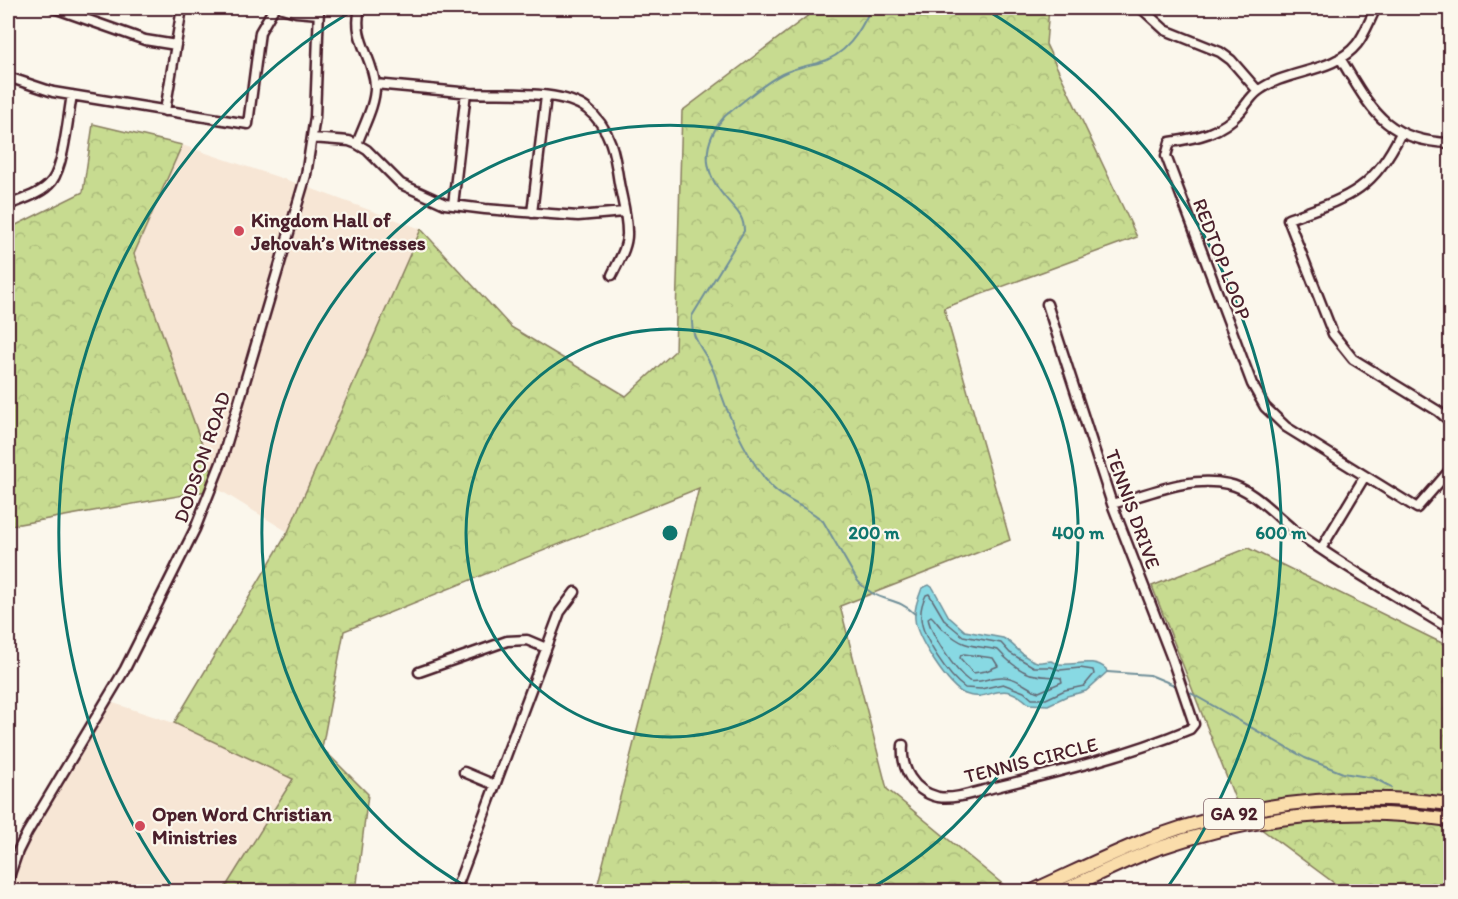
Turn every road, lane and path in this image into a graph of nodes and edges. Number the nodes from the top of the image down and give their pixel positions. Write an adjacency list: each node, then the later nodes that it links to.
1 (54, 8): 11 (street)
2 (182, 8): 11 (street)
3 (274, 8): 19 (street)
4 (282, 8): 10 (street)
5 (360, 8): 14 (street)
6 (726, 8): 7 (street)
7 (743, 8)
8 (1141, 8): 15 (street)
9 (1376, 8): 12 (street, REDTOP LOOP)
10 (319, 11): 21 (street, DODSON ROAD)
11 (176, 45): 19 (street)
12 (1340, 58): 15 (street, REDTOP LOOP); 20 (street)
13 (8, 77): 17 (street)
14 (375, 84): 16 (street); 22 (street)
15 (1258, 91): 32 (street, REDTOP LOOP)
16 (466, 92): 18 (street); 25 (street)
17 (72, 95): 19 (street); 24 (street)
18 (546, 96): 26 (street); 27 (street)
19 (165, 111)
20 (1401, 134): 23 (street); 30 (street)
21 (312, 138): 22 (street); 45 (street, DODSON ROAD)
22 (357, 144): 25 (street)
23 (1450, 144)
24 (8, 205)
25 (453, 205): 27 (street)
26 (624, 212): 27 (street); 28 (street)
27 (532, 213)
28 (612, 275)
29 (1047, 304): 33 (street, TENNIS DRIVE)
30 (1450, 421)
31 (1450, 470): 32 (street, REDTOP LOOP)
32 (1365, 476): 34 (street)
33 (1112, 504): 34 (street); 39 (street, TENNIS DRIVE)
34 (1321, 549): 36 (street)
35 (575, 592): 37 (street)
36 (1450, 629)
37 (546, 648): 38 (street); 42 (street)
38 (419, 672)
39 (1194, 724): 40 (street, TENNIS CIRCLE)
40 (903, 745)
41 (464, 772): 42 (street)
42 (495, 785): 46 (street)
43 (1450, 804): 47 (main road, GA 92)
44 (1450, 820): 48 (main road, GA 92)
45 (8, 880)
46 (455, 891)
47 (1030, 891)
48 (1060, 891)

